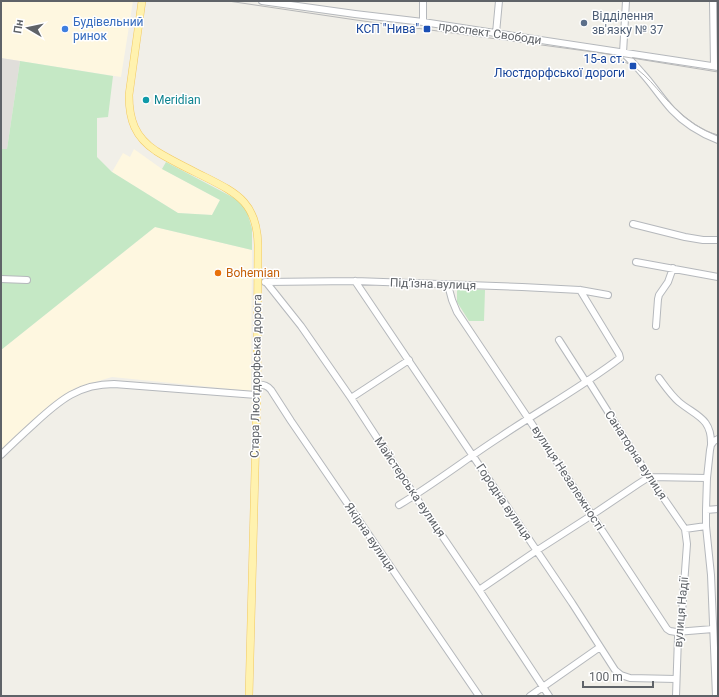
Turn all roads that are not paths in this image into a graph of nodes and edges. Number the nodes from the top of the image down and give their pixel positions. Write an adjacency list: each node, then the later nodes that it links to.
1 (142, 1): 19 (main road, Стара Люстдорфська дорога)
2 (262, 1): 7 (street, проспект Свободи)
3 (423, 1): 7 (street)
4 (499, 1): 8 (street)
5 (626, 1): 9 (street)
6 (713, 1): 10 (street)
7 (423, 22): 8 (street, проспект Свободи)
8 (496, 33): 9 (street, проспект Свободи)
9 (623, 53): 10 (street, проспект Свободи); 11 (street)
10 (716, 67)
11 (718, 140)
12 (633, 224): 13 (street)
13 (718, 240)
14 (636, 262): 15 (street)
15 (673, 268): 16 (street); 25 (street)
16 (718, 277)
17 (1, 279): 18 (street)
18 (27, 280)
19 (257, 280): 21 (street, Підʼїзна вулиця); 30 (main road, Стара Люстдорфська дорога)
20 (355, 281): 21 (street, Підʼїзна вулиця); 22 (street, Підʼїзна вулиця); 27 (street, Городна вулиця)
21 (266, 282): 32 (street, Майстерська вулиця)
22 (448, 285): 23 (street, Підʼїзна вулиця); 33 (street, вулиця Незалежності)
23 (580, 290): 24 (street, Підʼїзна вулиця); 29 (street)
24 (608, 295)
25 (656, 326)
26 (558, 340): 29 (street, Санаторна вулиця)
27 (409, 360): 32 (street); 36 (street, Городна вулиця)
28 (658, 378): 35 (street)
29 (587, 381): 33 (street); 38 (street, Санаторна вулиця)
30 (257, 384): 31 (main road, Стара Люстдорфська дорога); 58 (street, Якірна вулиця)
31 (257, 395): 37 (street); 57 (main road, Стара Люстдорфська дорога)
32 (351, 398): 40 (street, Майстерська вулиця)
33 (528, 418): 36 (street); 44 (street, вулиця Незалежності)
34 (718, 439): 35 (street)
35 (711, 447): 39 (street)
36 (472, 454): 40 (street); 47 (street, Городна вулиця)
37 (1, 455)
38 (649, 477): 39 (street); 44 (street); 46 (street, Санаторна вулиця)
39 (707, 478): 43 (street)
40 (415, 496): 41 (street); 50 (street, Майстерська вулиця)
41 (399, 505)
42 (718, 509): 43 (street)
43 (706, 510): 45 (street)
44 (592, 515): 47 (street); 52 (street, вулиця Незалежності)
45 (706, 526): 46 (street); 49 (street)
46 (685, 529): 52 (street, вулиця Надії)
47 (536, 551): 50 (street); 54 (street, Городна вулиця)
48 (718, 574): 49 (street)
49 (711, 575): 51 (street)
50 (479, 590): 56 (street, Майстерська вулиця)
51 (713, 629): 52 (street); 53 (street)
52 (679, 632): 55 (street, вулиця Надії)
53 (716, 638): 62 (street)
54 (600, 647): 55 (street, Городна вулиця); 56 (street)
55 (676, 679): 61 (street, вулиця Надії)
56 (543, 687): 59 (street); 60 (street, Майстерська вулиця)
57 (249, 696)
58 (479, 696)
59 (530, 696)
60 (549, 696)
61 (676, 696)
62 (716, 696)

